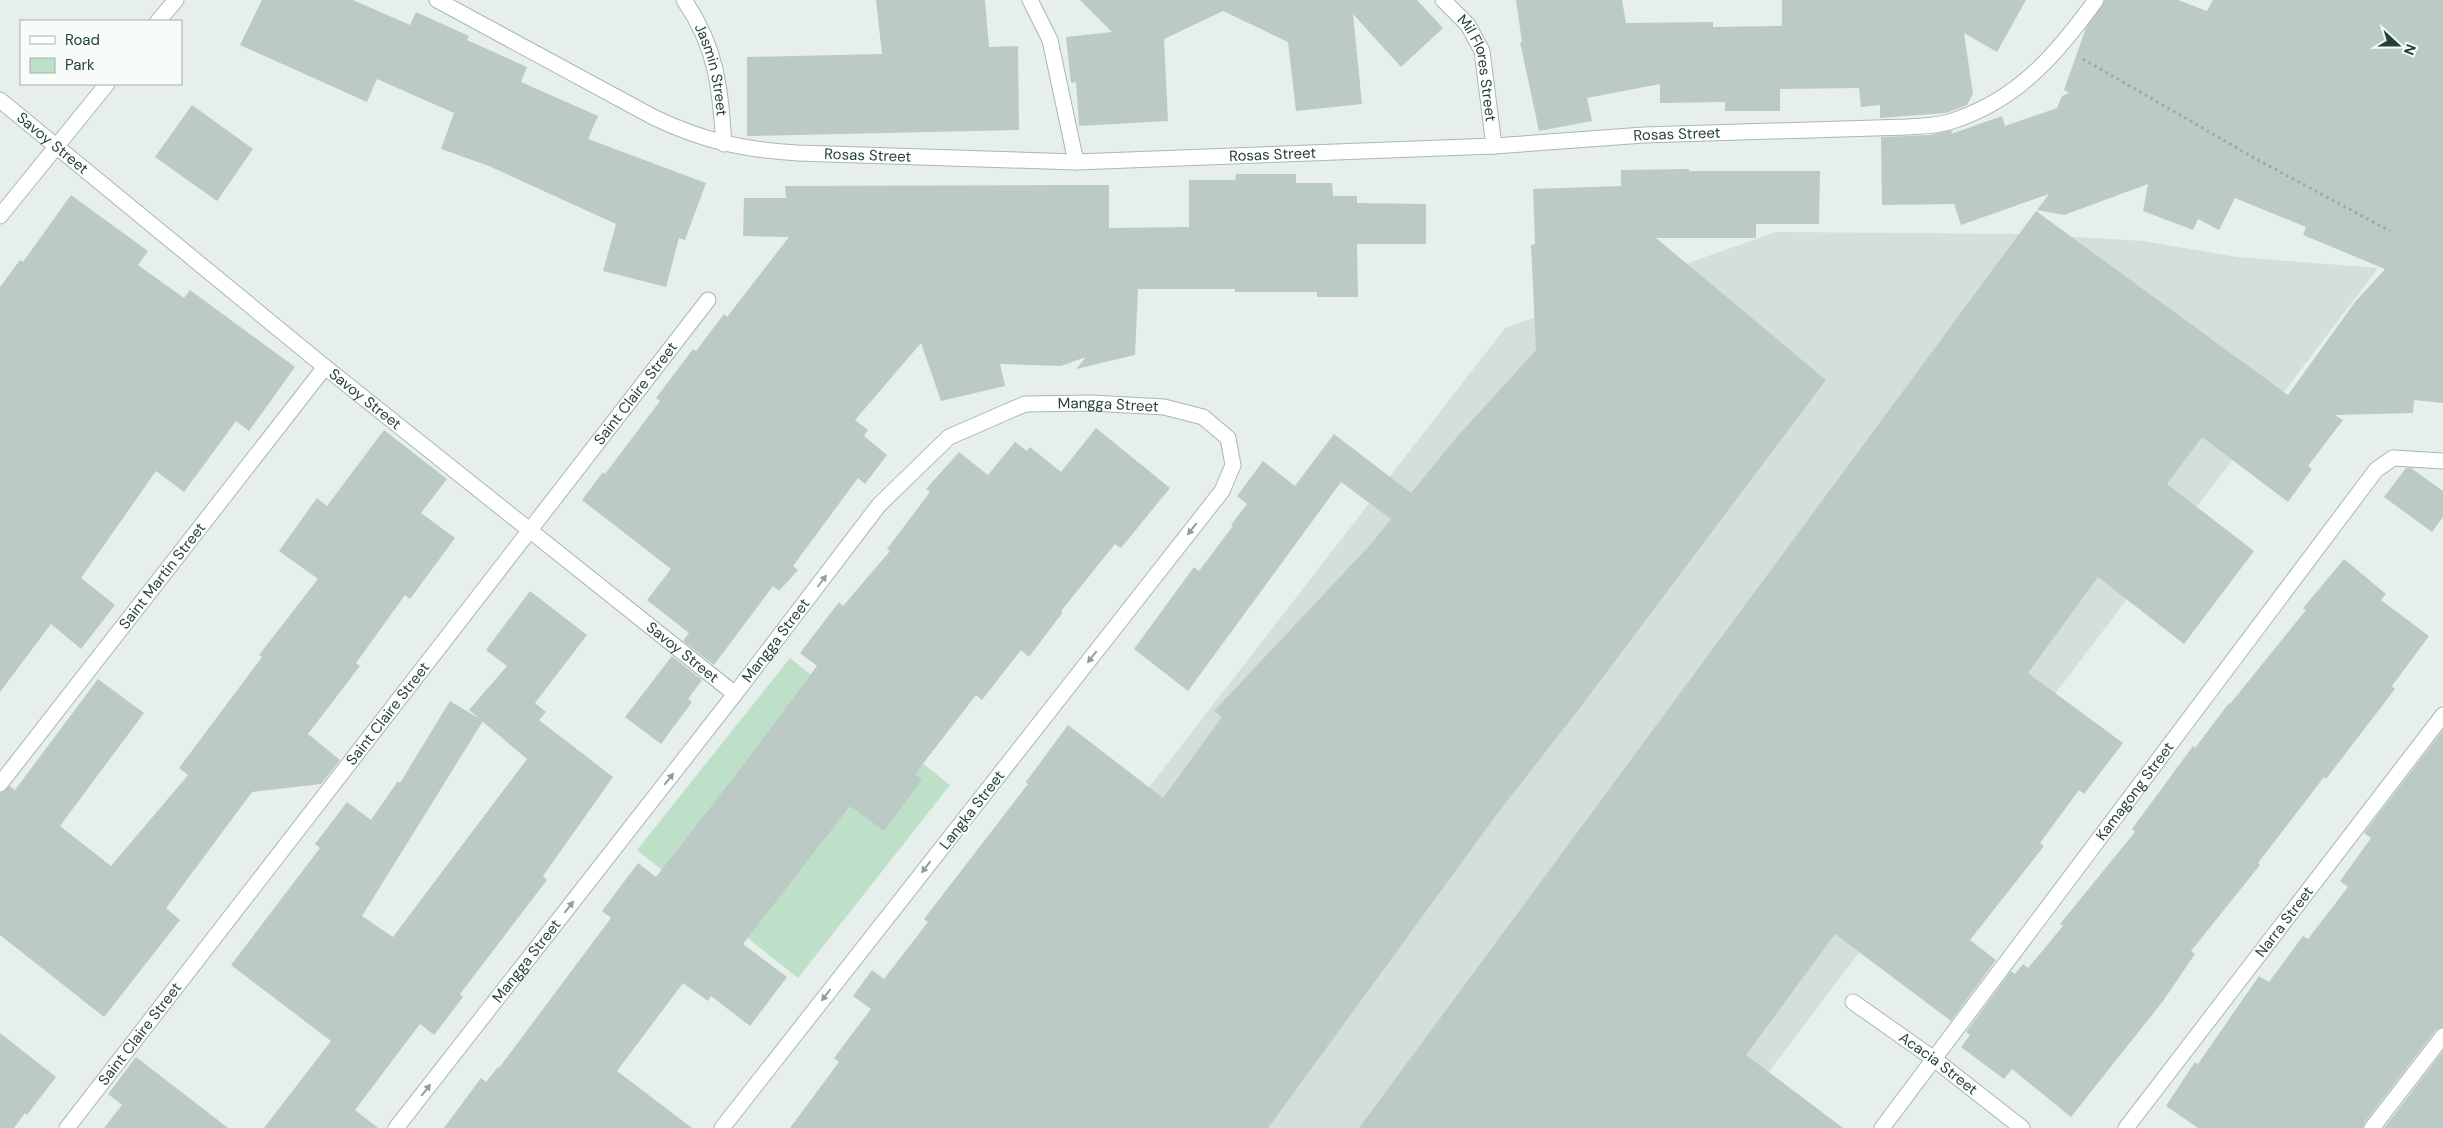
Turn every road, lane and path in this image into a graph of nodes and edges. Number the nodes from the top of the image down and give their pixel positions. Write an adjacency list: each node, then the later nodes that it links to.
1 (176, 0): 7 (street)
2 (437, 0): 11 (street, Rosas Street)
3 (684, 0): 11 (street, Jasmin Street)
4 (1030, 0): 14 (street)
5 (1443, 0): 13 (street, Mil Flores Street)
6 (2096, 0): 8 (street, Rosas Street)
7 (159, 20)
8 (2061, 46): 13 (street, Rosas Street); 16 (path)
9 (106, 85): 12 (street)
10 (0, 100): 12 (street, Savoy Street)
11 (724, 144): 14 (street, Rosas Street)
12 (56, 145): 15 (street); 18 (street, Savoy Street)
13 (1494, 146): 14 (street, Rosas Street)
14 (1076, 162)
15 (0, 216)
16 (2390, 231)
17 (708, 300): 21 (street, Saint Claire Street)
18 (326, 367): 21 (street, Savoy Street); 24 (street, Saint Martin Street)
19 (2443, 461): 27 (street, Kamagong Street)
20 (1222, 491): 22 (street, Mangga Street, one-way to 20); 30 (street, Langka Street, one-way to 30)
21 (531, 531): 22 (street, Savoy Street); 28 (street, Saint Claire Street)
22 (735, 694): 29 (street, Mangga Street, one-way to 22)
23 (2443, 715): 33 (street, Narra Street)
24 (0, 784)
25 (1853, 1002): 27 (street, Acacia Street)
26 (2443, 1036): 34 (street)
27 (1934, 1059): 31 (street, Kamagong Street); 32 (street, Acacia Street)
28 (67, 1128)
29 (396, 1128)
30 (722, 1128)
31 (1882, 1128)
32 (2022, 1128)
33 (2126, 1128)
34 (2372, 1128)

